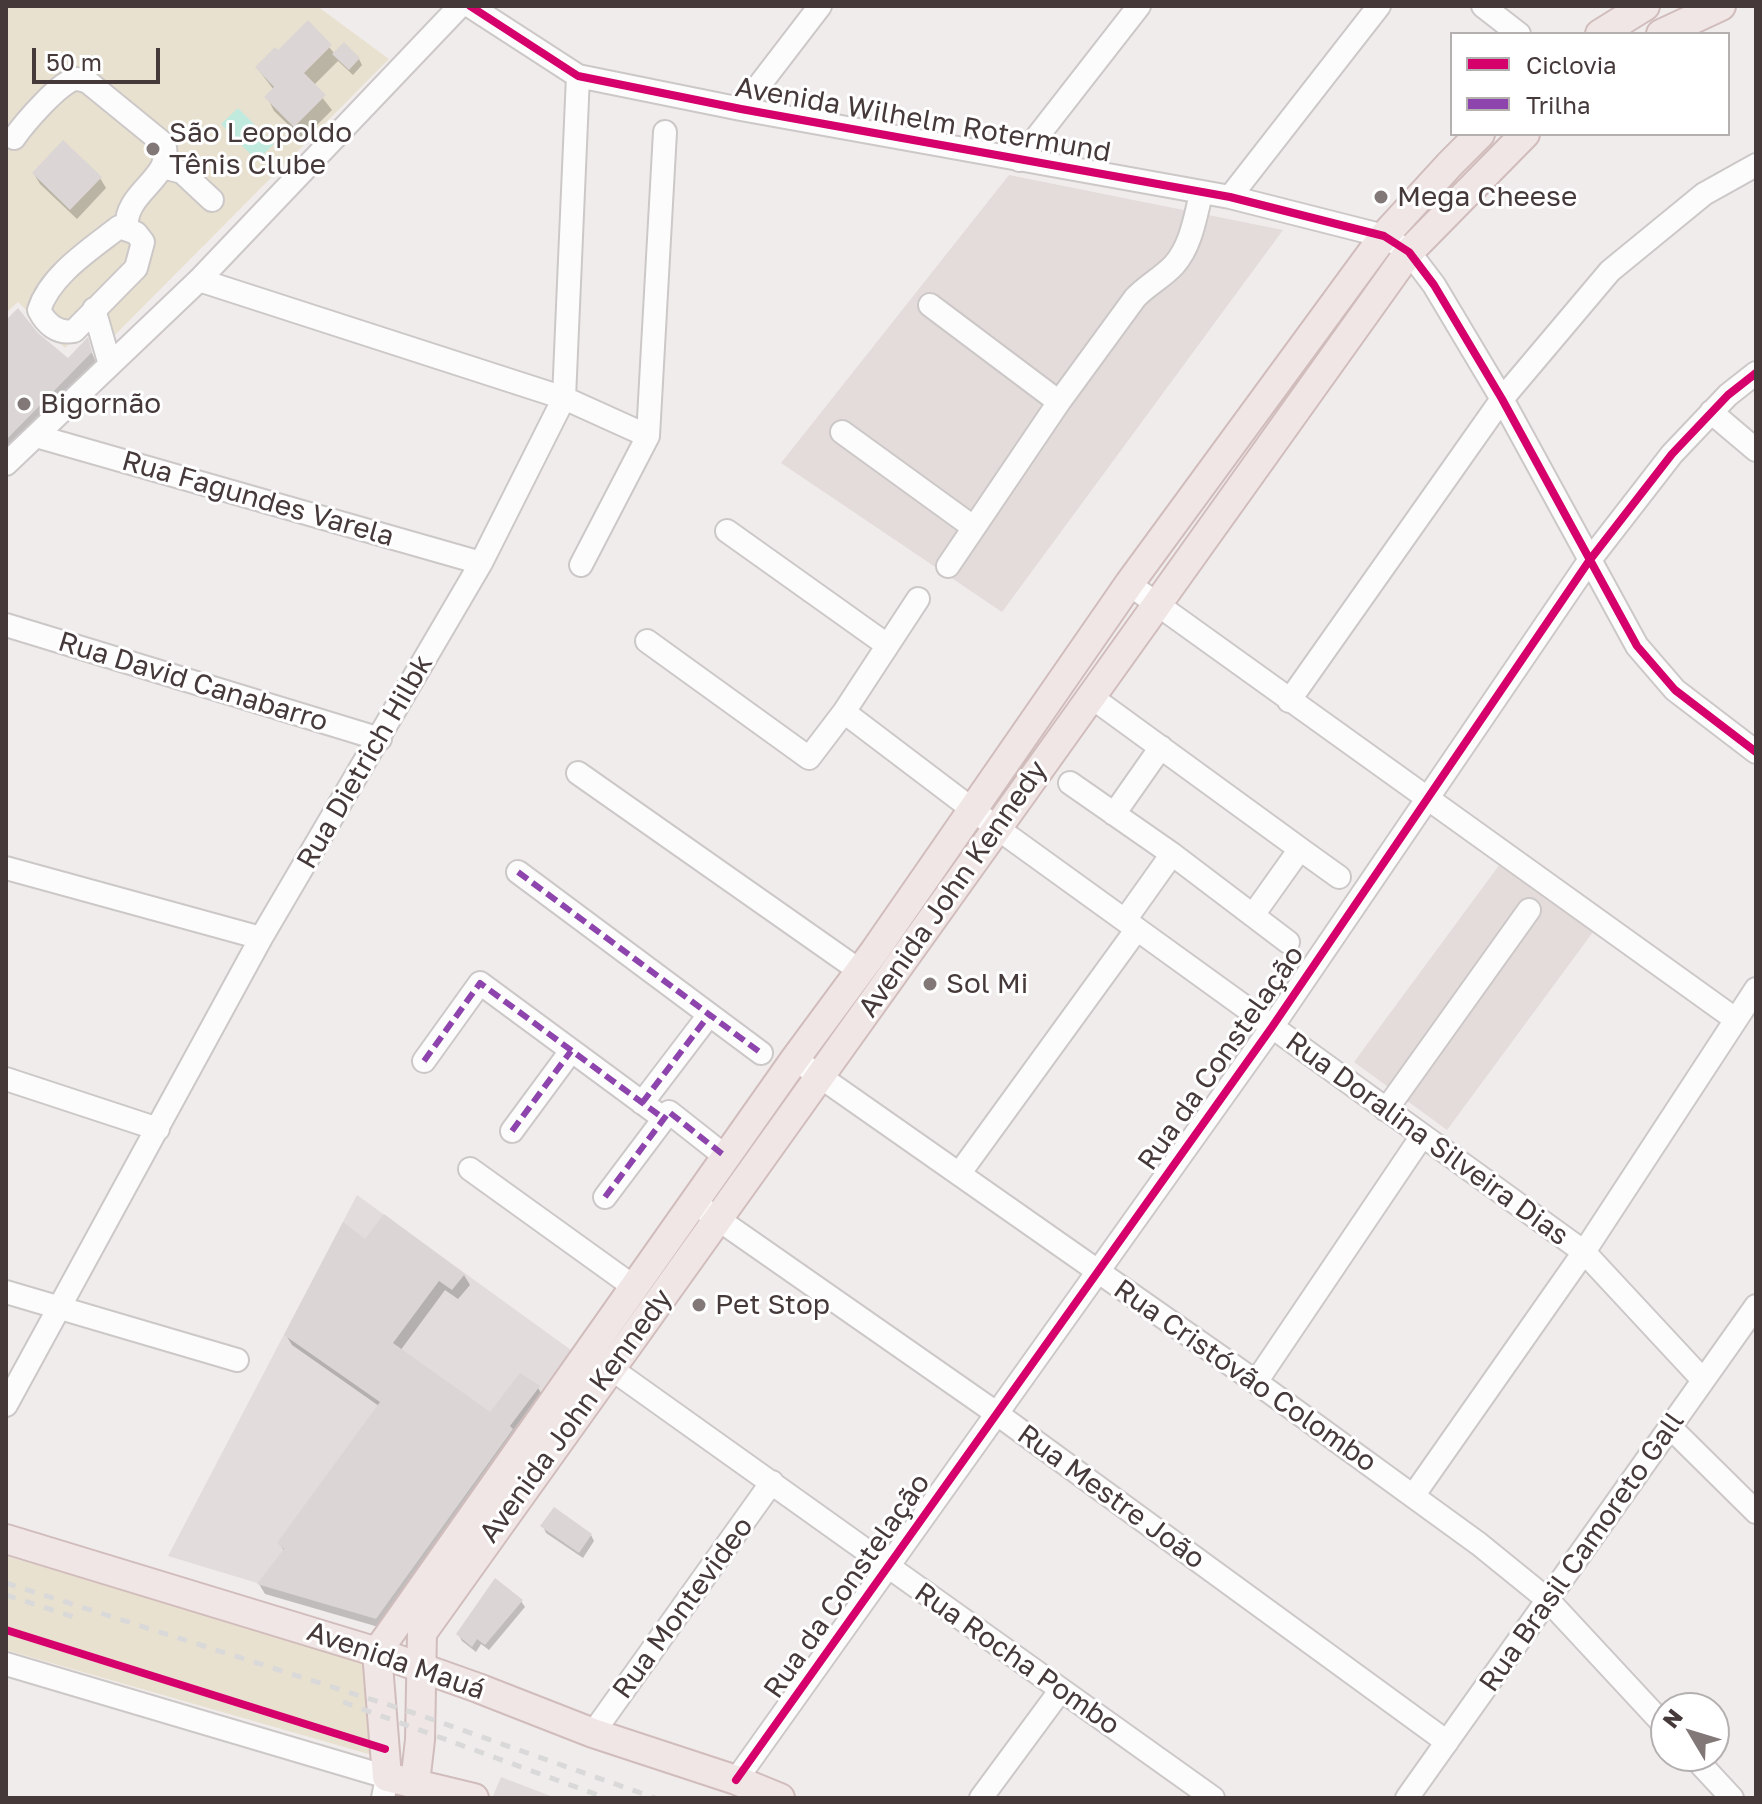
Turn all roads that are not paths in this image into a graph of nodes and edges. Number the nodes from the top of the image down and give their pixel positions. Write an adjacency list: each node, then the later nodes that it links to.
1 (460, 6): 27 (street)
2 (470, 6): 12 (street, Avenida Wilhelm Rotermund)
3 (1139, 6): 18 (street)
4 (1379, 6): 22 (street)
5 (1483, 6): 9 (street)
6 (1645, 6): 10 (main road)
7 (1721, 6): 11 (main road)
8 (814, 8): 13 (street)
9 (1516, 32)
10 (1603, 32)
11 (1665, 32)
12 (578, 76): 13 (street, Avenida Wilhelm Rotermund); 32 (street, Rua Dietrich Hilbk)
13 (741, 109): 18 (street, Avenida Wilhelm Rotermund)
14 (665, 132): 38 (street)
15 (1478, 136): 25 (main road, Avenida John Kennedy)
16 (1523, 136): 26 (main road, Avenida John Kennedy)
17 (14, 138): 20 (street)
18 (1019, 160): 21 (street, Avenida Wilhelm Rotermund)
19 (1756, 165): 33 (street)
20 (163, 167): 23 (street); 24 (street)
21 (1201, 194): 22 (street, Avenida Wilhelm Rotermund); 34 (street)
22 (1230, 197): 25 (street, Avenida Wilhelm Rotermund)
23 (212, 200)
24 (127, 228): 29 (street); 29 (street)
25 (1384, 236): 26 (street, Avenida Wilhelm Rotermund); 47 (main road, Avenida John Kennedy)
26 (1409, 252): 33 (street); 49 (main road, Avenida John Kennedy)
27 (199, 280): 30 (street); 32 (street)
28 (930, 305): 34 (street)
29 (94, 309): 30 (street)
30 (110, 365): 37 (street)
31 (1756, 373): 35 (street, Rua da Constelação)
32 (564, 398): 38 (street); 44 (street, Rua Dietrich Hilbk)
33 (1502, 399): 43 (street); 54 (street)
34 (1059, 402): 41 (street)
35 (1711, 412): 39 (street); 43 (street, Rua da Constelação)
36 (842, 432): 41 (street)
37 (36, 436): 40 (street); 44 (street, Rua Fagundes Varela)
38 (648, 436): 45 (street)
39 (1756, 450)
40 (6, 464)
41 (973, 527): 46 (street)
42 (727, 531): 52 (street)
43 (1589, 561): 58 (street); 61 (street, Rua da Constelação)
44 (481, 563): 56 (street, Rua Dietrich Hilbk)
45 (581, 565)
46 (948, 566)
47 (1129, 584): 49 (street); 62 (main road, Avenida John Kennedy)
48 (918, 599): 52 (street)
49 (1156, 602): 53 (main road, Avenida John Kennedy); 54 (street)
50 (6, 625): 56 (street, Rua David Canabarro)
51 (647, 641): 55 (street)
52 (887, 645): 55 (street)
53 (1090, 696): 57 (street); 64 (main road, Avenida John Kennedy)
54 (1289, 701): 61 (street)
55 (844, 712): 62 (street, Rua Doralina Silveira Dias)
56 (380, 739): 73 (street, Rua Dietrich Hilbk)
57 (1161, 747): 63 (street); 65 (street)
58 (1756, 752)
59 (578, 773): 75 (street)
60 (1070, 783): 63 (street)
61 (1427, 799): 78 (street); 79 (street, Rua da Constelação)
62 (972, 809): 64 (street, Rua Doralina Silveira Dias); 75 (main road, Avenida John Kennedy)
63 (1114, 814): 66 (street)
64 (997, 828): 72 (street, Rua Doralina Silveira Dias); 84 (main road, Avenida John Kennedy)
65 (1300, 849): 69 (street); 71 (street)
66 (1172, 854): 71 (street); 72 (street)
67 (6, 868): 73 (street)
68 (518, 872): 77 (street)
69 (1339, 877)
70 (1529, 910): 87 (street)
71 (1253, 915): 74 (street)
72 (1131, 925): 79 (street, Rua Doralina Silveira Dias); 94 (street)
73 (261, 938): 89 (street, Rua Dietrich Hilbk)
74 (1288, 942)
75 (860, 971): 82 (main road, Avenida John Kennedy)
76 (1756, 989): 78 (street)
77 (709, 1015): 81 (street); 86 (street)
78 (1735, 1019): 98 (street)
79 (1272, 1027): 87 (street, Rua Doralina Silveira Dias); 99 (street, Rua da Constelação)
80 (571, 1051): 83 (street); 86 (street); 90 (street)
81 (761, 1053)
82 (795, 1059): 84 (street, Rua Cristóvão Colombo); 92 (main road, Avenida John Kennedy)
83 (424, 1061)
84 (818, 1076): 94 (street, Rua Cristóvão Colombo); 97 (main road, Avenida John Kennedy)
85 (6, 1079): 89 (street)
86 (642, 1103): 88 (street)
87 (1386, 1110): 91 (street, Rua Doralina Silveira Dias)
88 (663, 1118): 92 (street); 95 (street)
89 (158, 1129): 103 (street, Rua Dietrich Hilbk)
90 (512, 1131)
91 (1422, 1136): 98 (street, Rua Doralina Silveira Dias); 107 (street)
92 (726, 1157): 96 (main road, Avenida John Kennedy)
93 (470, 1169): 100 (street)
94 (959, 1174): 99 (street, Rua Cristóvão Colombo)
95 (605, 1197)
96 (694, 1202): 97 (street, Rua Mestre João); 100 (main road, Avenida John Kennedy)
97 (717, 1219): 105 (main road, Avenida John Kennedy); 109 (street, Rua Mestre João)
98 (1584, 1252): 106 (street, Rua Doralina Silveira Dias); 112 (street)
99 (1097, 1271): 107 (street, Rua Cristóvão Colombo); 109 (street, Rua da Constelação)
100 (634, 1287): 105 (main road, Avenida John Kennedy)
101 (6, 1292): 103 (street)
102 (1756, 1306): 106 (street, Rua Brasil Camoreto Gall)
103 (59, 1309): 104 (street); 108 (street, Rua Dietrich Hilbk)
104 (237, 1360)
105 (599, 1360): 111 (street, Rua Rocha Pombo); 117 (main road, Avenida John Kennedy); 119 (main road, Avenida John Kennedy)
106 (1703, 1380): 110 (street, Rua Brasil Camoreto Gall)
107 (1256, 1382): 112 (street, Rua Cristóvão Colombo)
108 (6, 1405)
109 (996, 1413): 115 (street, Rua da Constelação); 123 (street, Rua Mestre João)
110 (1670, 1427): 113 (street); 116 (street, Rua Brasil Camoreto Gall)
111 (772, 1482): 115 (street, Rua Rocha Pombo); 122 (street, Rua Montevideo)
112 (1413, 1496): 116 (street, Rua Cristóvão Colombo)
113 (1756, 1512)
114 (6, 1539): 117 (main road, Avenida Mauá)
115 (888, 1567): 120 (street, Rua Rocha Pombo); 125 (street, Rua da Constelação)
116 (1548, 1600): 121 (street, Rua Cristóvão Colombo); 123 (street, Rua Brasil Camoreto Gall)
117 (377, 1652): 119 (main road, Avenida Mauá); 126 (main road)
118 (6, 1664): 126 (street)
119 (420, 1668): 122 (main road, Avenida Mauá); 127 (main road, Avenida John Kennedy)
120 (1060, 1691): 130 (street); 131 (street, Rua Rocha Pombo)
121 (1650, 1710)
122 (593, 1733): 125 (main road, Avenida Mauá)
123 (1447, 1742): 132 (street, Rua Brasil Camoreto Gall)
124 (1708, 1772): 133 (street)
125 (736, 1780): 129 (main road, Avenida Mauá)
126 (385, 1787): 127 (main road)
127 (414, 1790): 128 (main road)
128 (474, 1798)
129 (780, 1798)
130 (981, 1798)
131 (1213, 1798)
132 (1407, 1798)
133 (1732, 1798)

